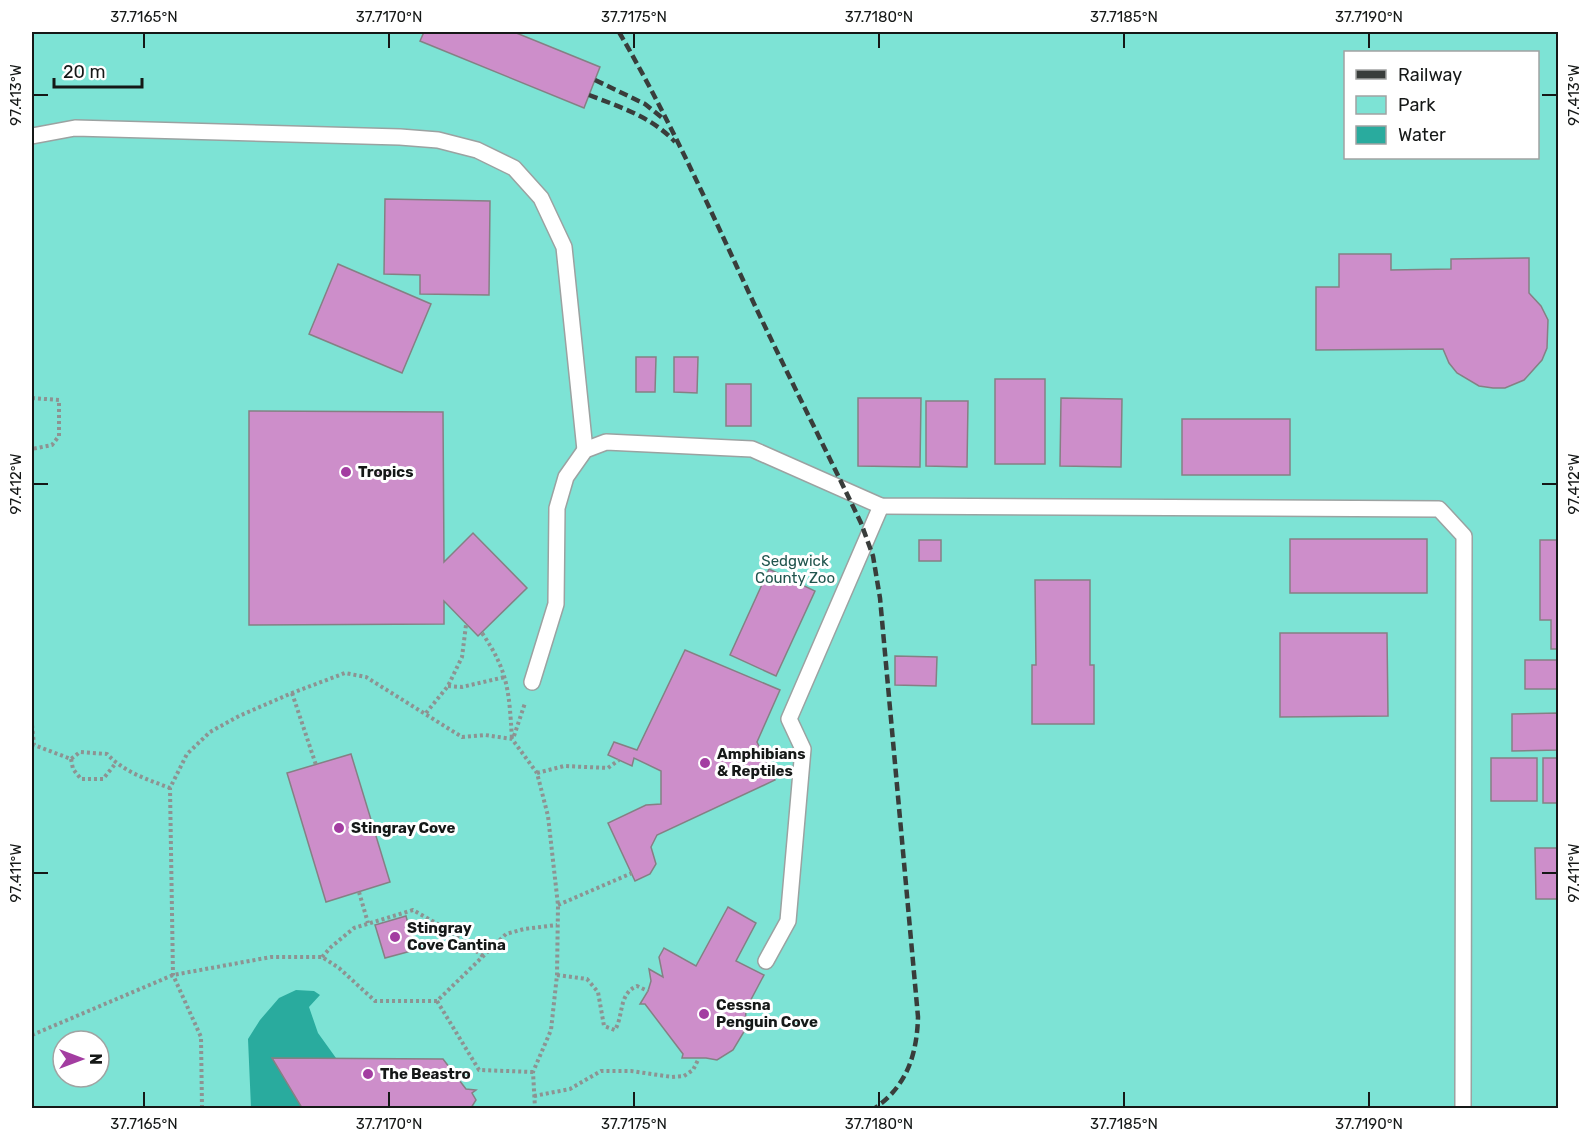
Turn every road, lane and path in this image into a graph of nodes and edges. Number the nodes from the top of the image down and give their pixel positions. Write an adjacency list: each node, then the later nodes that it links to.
1 (32, 136): 4 (lane)
2 (32, 398): 3 (path)
3 (32, 449)
4 (585, 450): 5 (lane); 9 (lane)
5 (881, 506): 29 (lane); 40 (lane)
6 (466, 625): 10 (path)
7 (482, 633): 8 (path)
8 (505, 677): 10 (path); 14 (path)
9 (532, 682): 14 (path)
10 (448, 686): 12 (path)
11 (291, 693): 12 (path); 19 (path); 21 (path)
12 (426, 713): 14 (path)
13 (32, 725): 15 (path)
14 (512, 739): 20 (path)
15 (33, 746): 16 (path)
16 (71, 759): 18 (path); 18 (path)
17 (619, 760): 20 (path)
18 (116, 763): 21 (path)
19 (316, 765)
20 (537, 773): 24 (path)
21 (170, 788): 30 (path)
22 (632, 873): 24 (path)
23 (359, 892): 25 (path)
24 (558, 905): 26 (path)
25 (368, 923): 27 (path); 28 (path)
26 (557, 925): 27 (path); 31 (path)
27 (483, 956): 33 (path)
28 (322, 957): 30 (path); 33 (path)
29 (766, 961)
30 (173, 975): 34 (path); 38 (path)
31 (556, 975): 32 (path); 36 (path)
32 (648, 991)
33 (437, 1001): 36 (path)
34 (32, 1035)
35 (699, 1058): 37 (path)
36 (533, 1072): 37 (path)
37 (534, 1096): 39 (path)
38 (202, 1108)
39 (535, 1108)
40 (1463, 1108)

